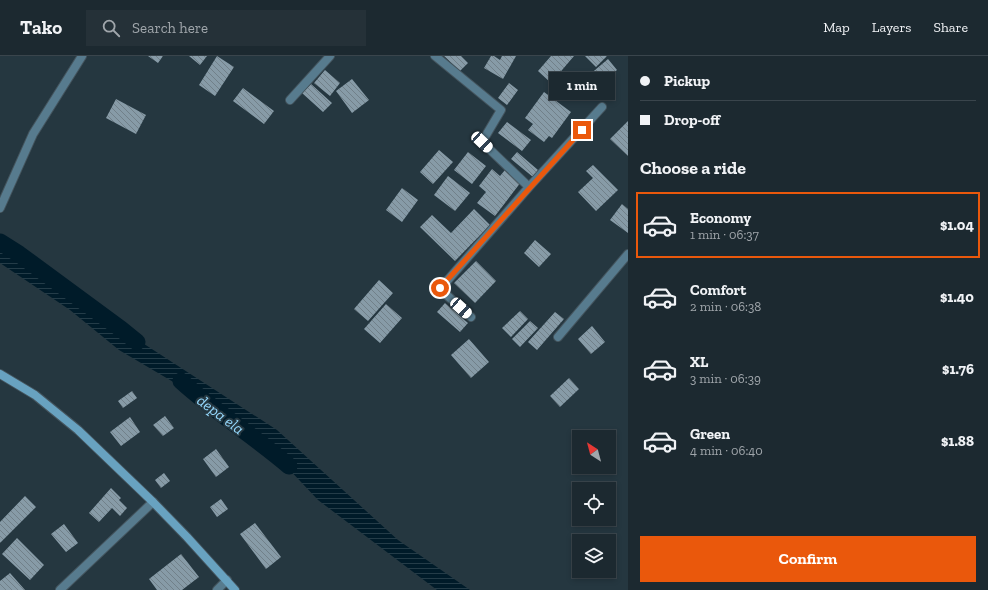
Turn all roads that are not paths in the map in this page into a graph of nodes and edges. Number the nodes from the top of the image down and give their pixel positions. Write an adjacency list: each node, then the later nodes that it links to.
1 (82, 56): 7 (street)
2 (330, 56): 4 (street)
3 (435, 56): 6 (street)
4 (290, 100)
5 (602, 107): 6 (street)
6 (529, 187): 9 (street)
7 (0, 208)
8 (628, 254): 10 (street)
9 (471, 317)
10 (558, 337)
11 (0, 374): 12 (street)
12 (153, 502): 13 (street); 14 (street)
13 (226, 580): 15 (street); 16 (street)
14 (60, 590)
15 (217, 590)
16 (235, 590)

